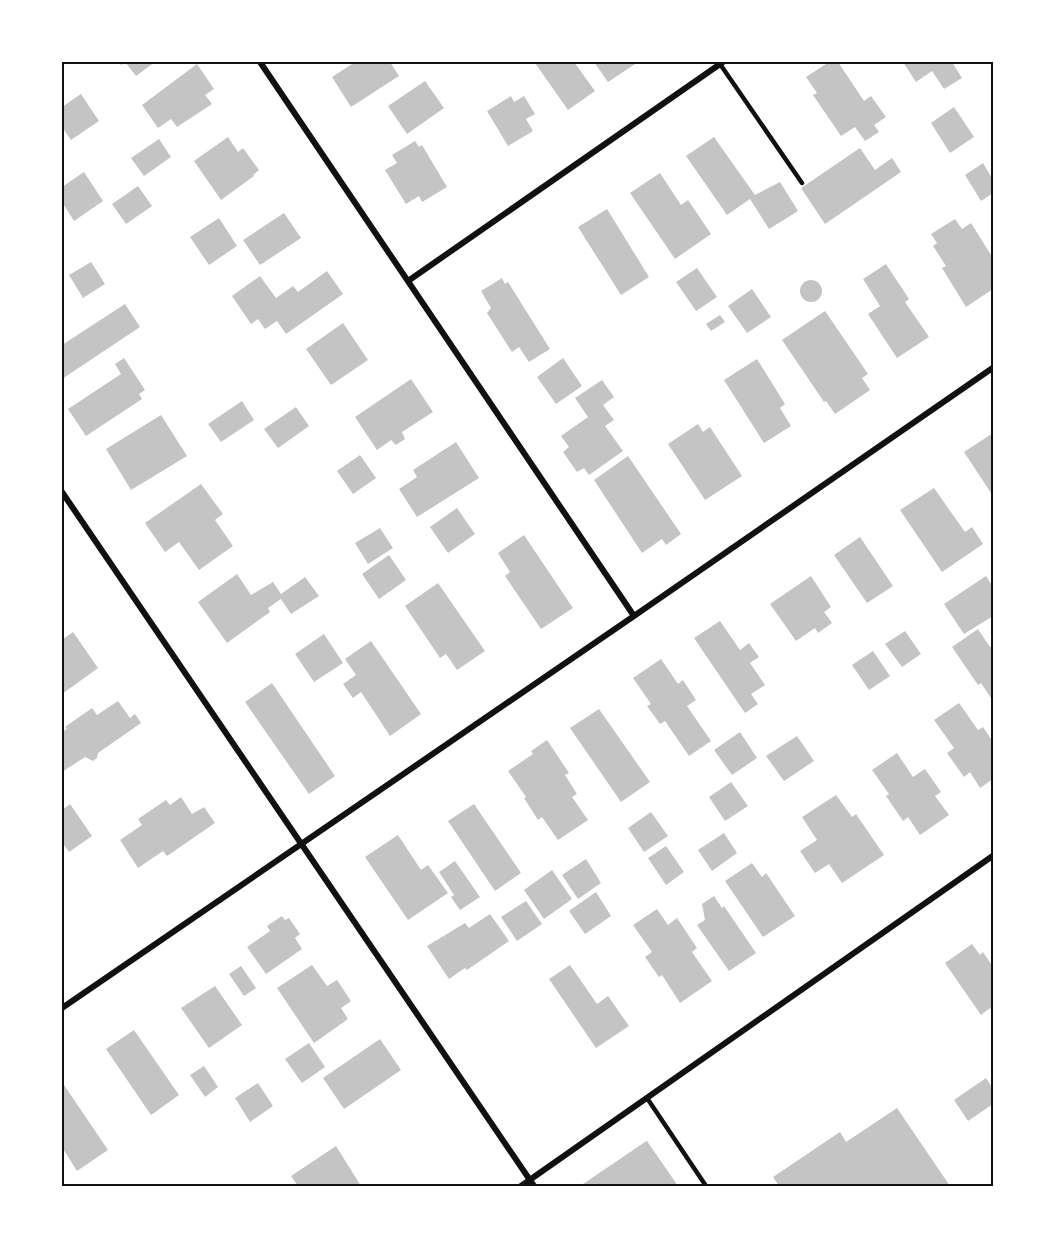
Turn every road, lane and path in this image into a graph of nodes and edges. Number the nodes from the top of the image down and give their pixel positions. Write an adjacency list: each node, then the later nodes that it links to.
1 (260, 62): 4 (street)
2 (722, 63): 3 (lane); 4 (street)
3 (802, 183)
4 (408, 281): 7 (street)
5 (993, 367): 7 (street)
6 (62, 492): 8 (street)
7 (634, 616): 8 (street)
8 (301, 843): 10 (street); 12 (street)
9 (993, 855): 11 (street)
10 (62, 1008)
11 (646, 1098): 12 (street); 14 (lane)
12 (532, 1184): 13 (street)
13 (521, 1186)
14 (706, 1186)

